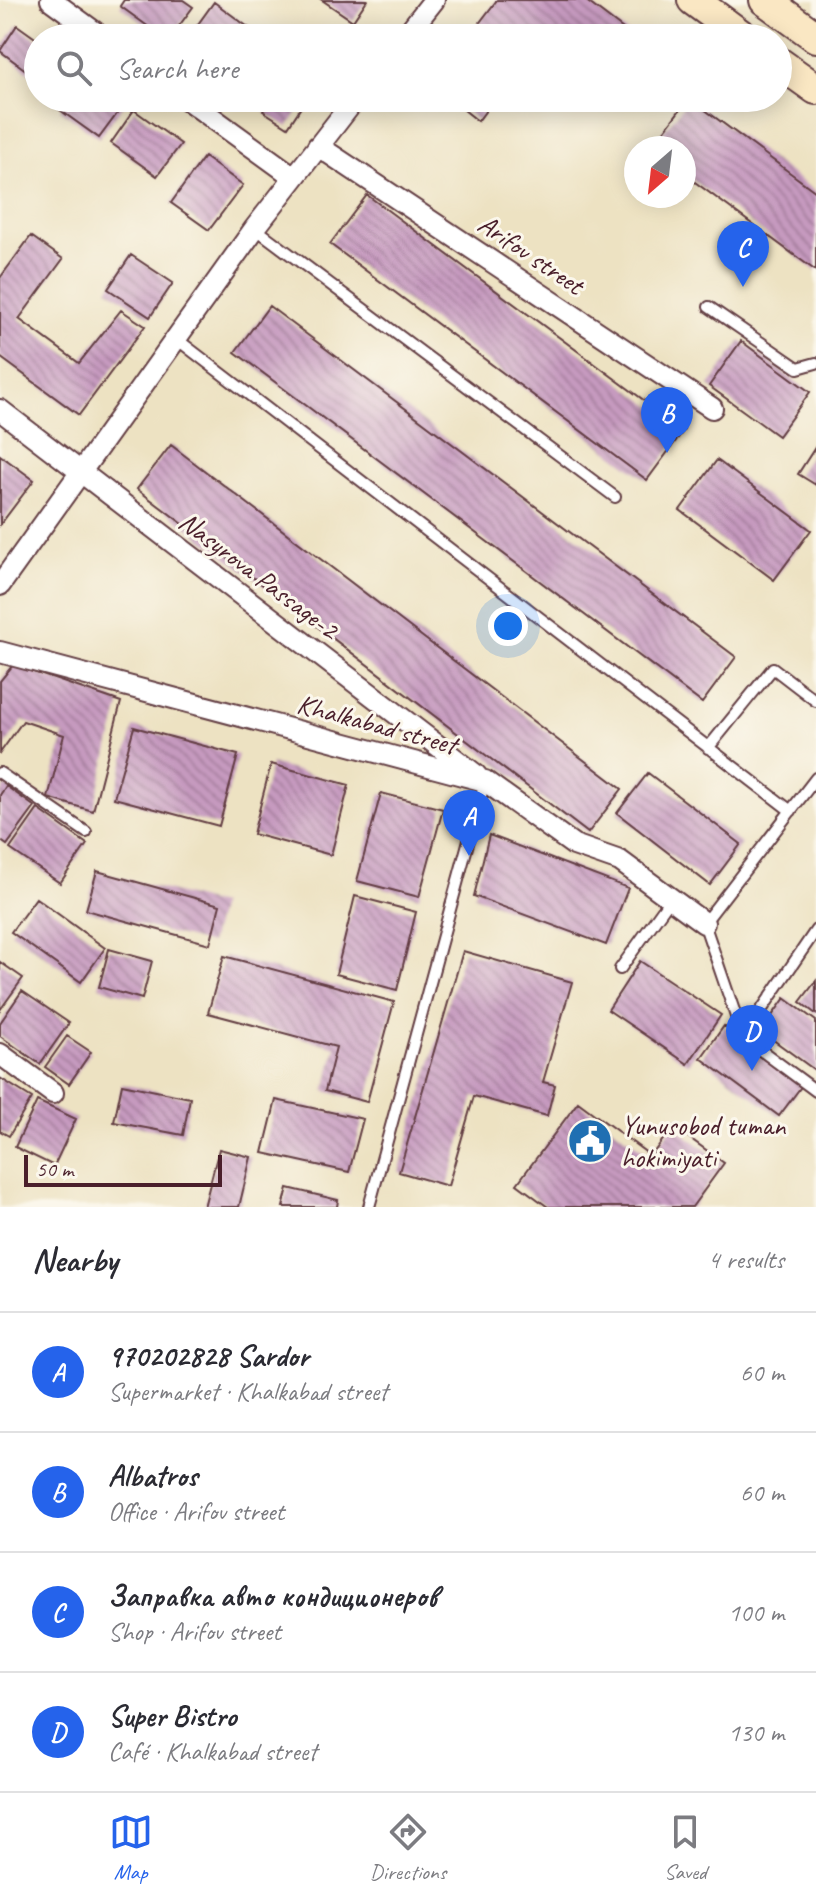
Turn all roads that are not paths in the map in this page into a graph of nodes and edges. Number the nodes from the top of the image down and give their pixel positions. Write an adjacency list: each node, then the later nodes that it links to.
1 (51, 0): 5 (street)
2 (434, 0): 6 (street)
3 (693, 0): 7 (main road)
4 (765, 0): 8 (main road)
5 (84, 24)
6 (415, 24)
7 (726, 24)
8 (816, 37)
9 (792, 72): 10 (main road)
10 (816, 89)
11 (204, 112): 14 (street)
12 (345, 112): 13 (street)
13 (318, 146): 14 (street); 19 (street, Arifov street)
14 (294, 177): 15 (street)
15 (255, 228): 17 (street); 22 (lane)
16 (709, 307): 18 (lane)
17 (178, 340): 21 (street); 26 (lane)
18 (816, 363)
19 (712, 408)
20 (0, 410): 21 (street, Nasyrova Passage-2)
21 (78, 472): 23 (street); 29 (street, Nasyrova Passage-2)
22 (615, 497)
23 (0, 585)
24 (0, 652): 29 (street, Khalkabad street)
25 (816, 701): 26 (lane)
26 (708, 748): 30 (lane)
27 (0, 773): 31 (lane)
28 (816, 778): 30 (lane)
29 (485, 781): 32 (street, Khalkabad street); 40 (lane)
30 (791, 811): 33 (lane)
31 (86, 832)
32 (671, 898): 33 (street, Khalkabad street); 35 (lane)
33 (704, 923): 36 (lane)
34 (816, 930): 36 (lane)
35 (620, 969)
36 (743, 1037): 38 (lane)
37 (0, 1054): 39 (street)
38 (816, 1091)
39 (53, 1093)
40 (369, 1207)

